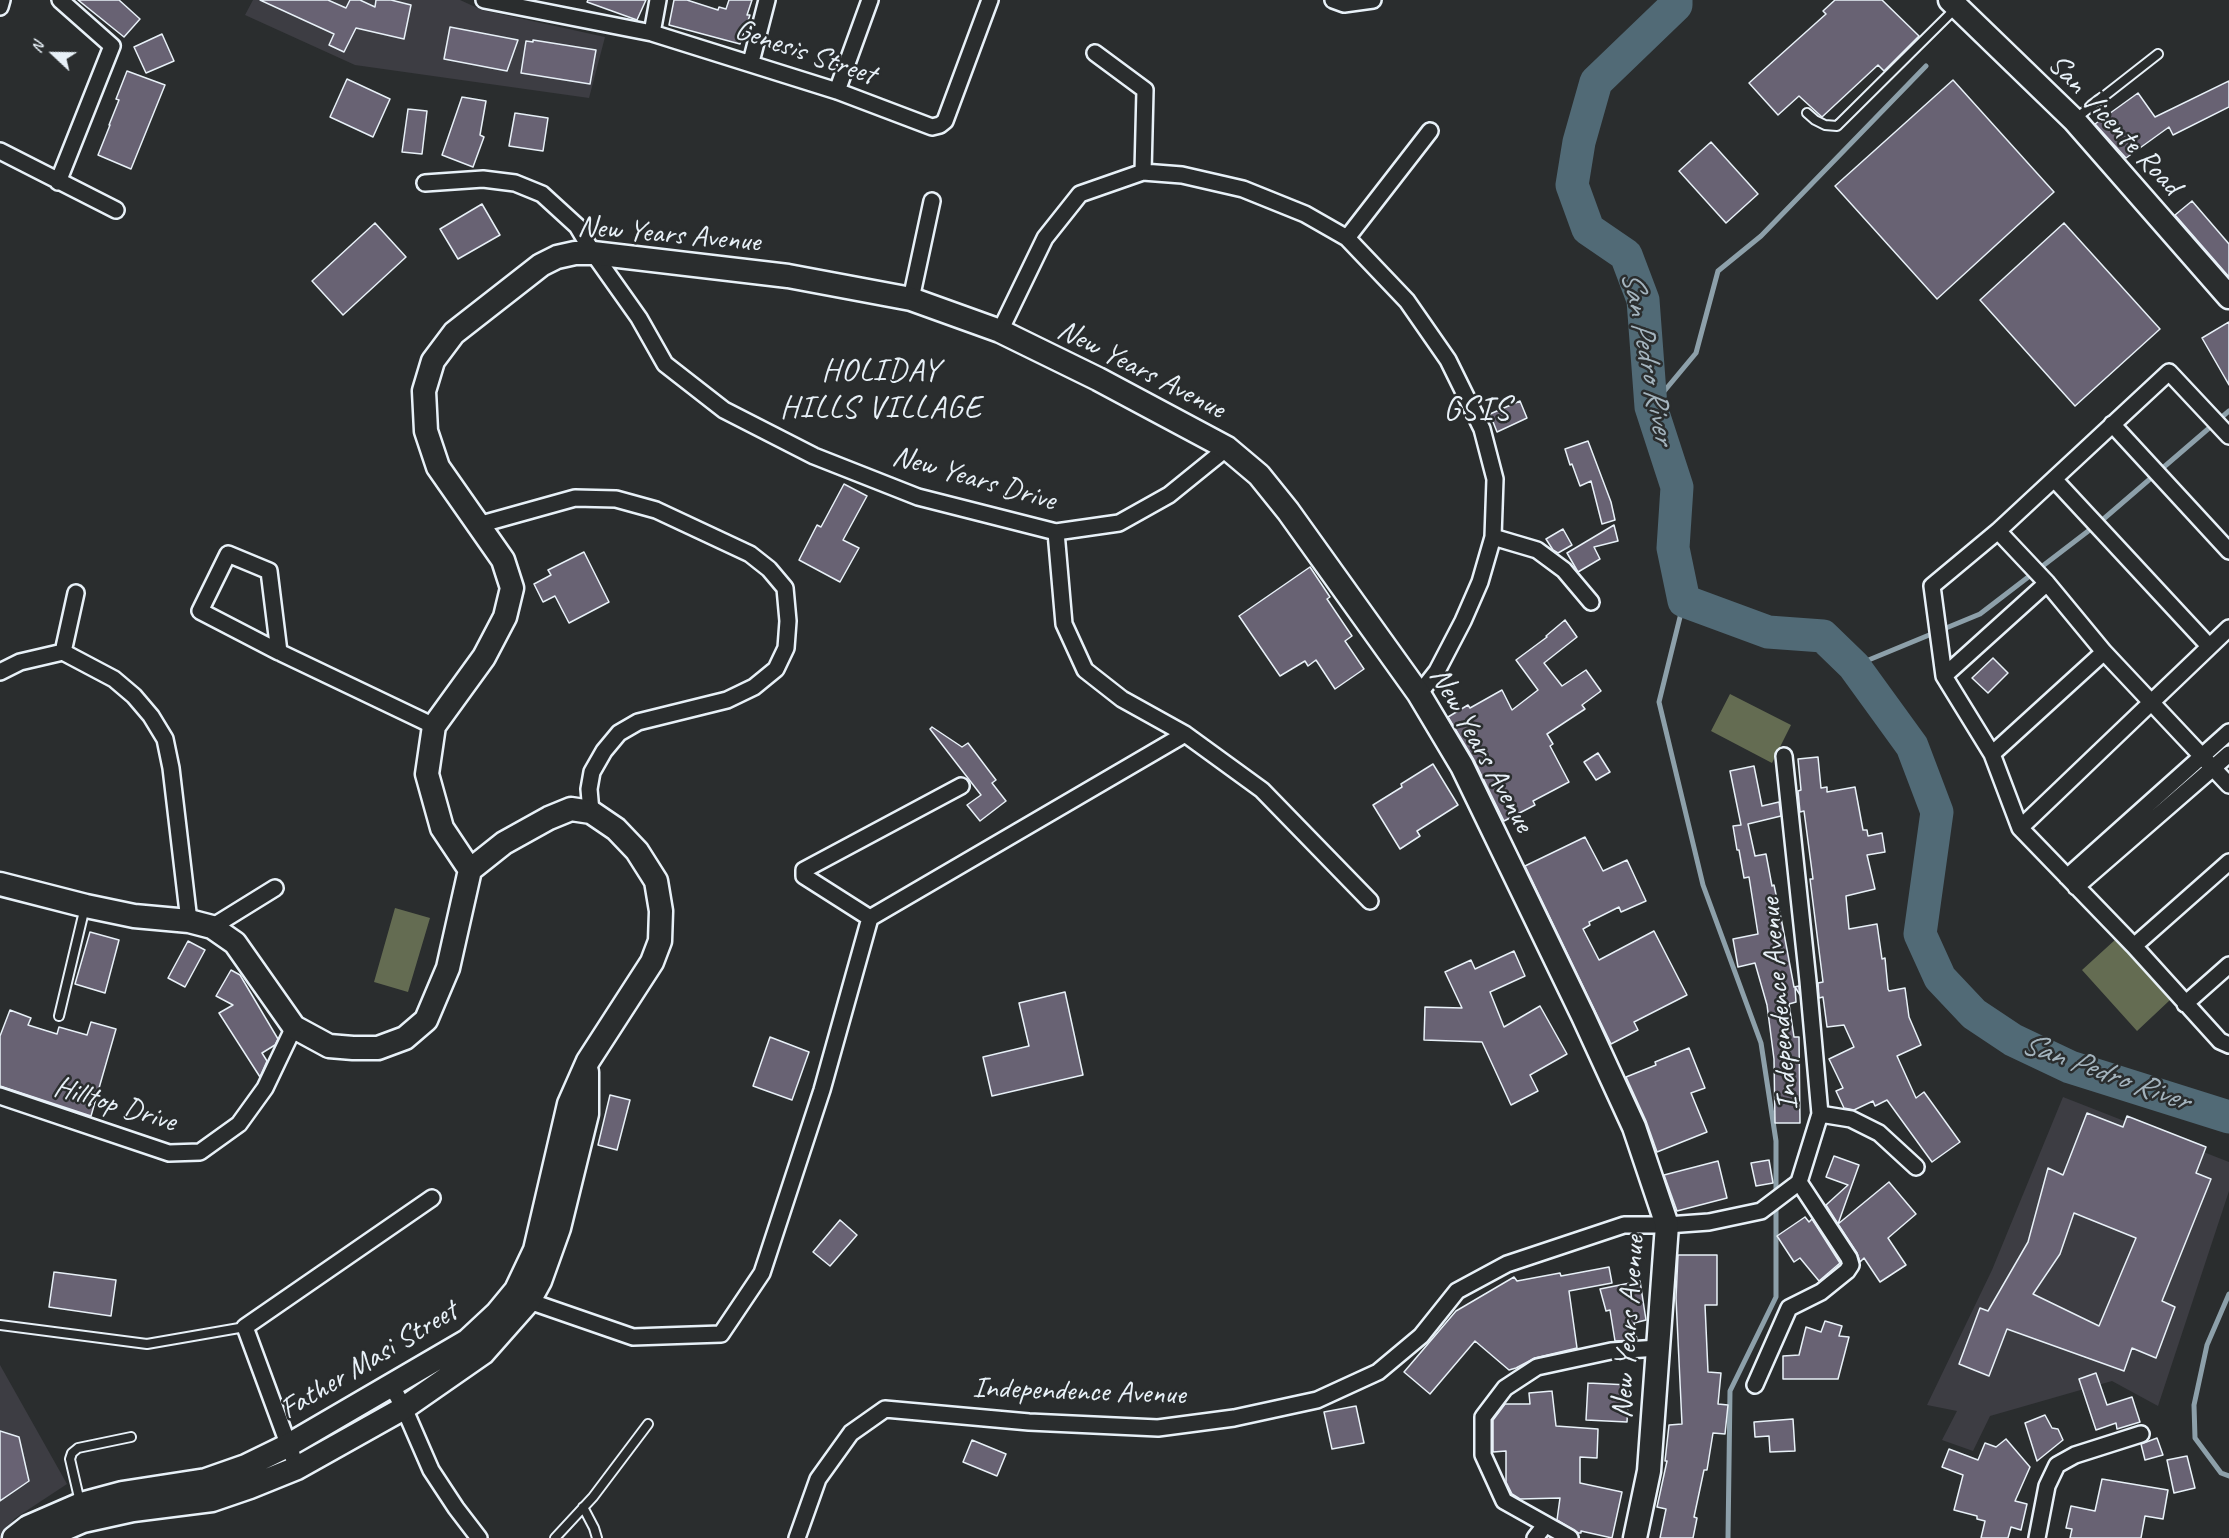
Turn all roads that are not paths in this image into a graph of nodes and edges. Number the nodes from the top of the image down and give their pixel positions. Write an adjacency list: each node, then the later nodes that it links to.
1 (2, 0): 11 (street)
2 (60, 0): 22 (street)
3 (484, 0): 12 (street, Genesis Street)
4 (658, 0): 12 (street)
5 (767, 0): 15 (street)
6 (870, 0): 16 (street)
7 (990, 0): 16 (street, Genesis Street)
8 (1333, 0): 9 (street)
9 (1373, 0)
10 (1953, 4): 17 (lane); 18 (street, San Vicente Road)
11 (0, 7)
12 (652, 33): 15 (street, Genesis Street)
13 (1095, 53): 21 (street)
14 (2158, 54): 18 (lane)
15 (752, 62): 16 (street, Genesis Street)
16 (837, 91)
17 (1807, 113)
18 (2074, 120): 28 (street, San Vicente Road)
19 (1430, 132): 26 (street)
20 (0, 151): 22 (street)
21 (1143, 172): 26 (street); 30 (street)
22 (58, 182): 25 (street)
23 (425, 183): 27 (street, New Years Drive)
24 (932, 201): 29 (street)
25 (116, 210)
26 (1347, 238): 38 (street)
27 (593, 253): 29 (street, New Years Avenue); 35 (street, New Years Avenue); 37 (street, New Years Drive)
28 (2229, 297)
29 (911, 299): 30 (street, New Years Avenue)
30 (1000, 331): 33 (street, New Years Avenue)
31 (2112, 424): 32 (street); 34 (street); 39 (street)
32 (2229, 436)
33 (1227, 448): 37 (street, New Years Drive); 50 (street, New Years Avenue)
34 (2054, 479): 36 (street); 44 (street)
35 (478, 525): 52 (street, New Years Avenue); 62 (street)
36 (1998, 531): 40 (street); 49 (street)
37 (1056, 532): 54 (street)
38 (1493, 537): 42 (street); 50 (street)
39 (2229, 551)
40 (2047, 583): 47 (street); 49 (street)
41 (76, 593): 45 (street)
42 (1591, 602)
43 (2229, 628): 44 (street)
44 (2209, 646): 51 (street)
45 (63, 652): 48 (street); 72 (street)
46 (279, 652): 46 (street); 52 (street)
47 (2104, 652): 51 (street); 55 (street)
48 (0, 672)
49 (1944, 676): 55 (street)
50 (1419, 694): 85 (street, New Years Avenue)
51 (2151, 701): 58 (street); 63 (street)
52 (434, 726): 65 (street, New Years Avenue)
53 (2229, 732): 58 (street)
54 (1185, 734): 69 (street); 71 (street)
55 (1992, 754): 63 (street)
56 (2229, 754): 59 (street)
57 (1784, 756): 81 (street, Independence Avenue)
58 (2202, 757): 59 (street); 66 (street)
59 (2214, 769): 60 (street); 66 (street)
60 (2229, 785)
61 (961, 786): 71 (street)
62 (591, 812): 65 (street); 86 (street, Father Masi Street)
63 (2019, 828): 66 (street)
64 (2229, 862): 74 (street)
65 (470, 870): 78 (street)
66 (2071, 882): 74 (street)
67 (0, 884): 70 (street)
68 (275, 888): 73 (street)
69 (1370, 901)
70 (86, 906): 72 (street); 77 (lane)
71 (870, 918): 86 (street)
72 (189, 921): 73 (street)
73 (212, 927): 78 (street)
74 (2134, 946): 76 (street)
75 (2229, 965): 76 (street)
76 (2185, 1004): 79 (street)
77 (59, 1016)
78 (294, 1027): 80 (street, Hilltop Drive)
79 (2229, 1045)
80 (0, 1096)
81 (1820, 1114): 82 (street); 83 (street, Independence Avenue)
82 (1916, 1167)
83 (1796, 1184): 85 (street, Independence Avenue); 91 (street)
84 (432, 1198): 88 (street)
85 (1667, 1225): 89 (street, New Years Avenue); 106 (street, Independence Avenue)
86 (523, 1296): 90 (street, Father Masi Street); 92 (street, Father Masi Street)
87 (0, 1325): 88 (lane)
88 (245, 1327): 96 (street)
89 (1659, 1348): 100 (street); 109 (street, New Years Avenue)
90 (391, 1385): 92 (street); 96 (street, Father Masi Street)
91 (1755, 1385)
92 (404, 1408): 97 (street, Father Masi Street); 103 (street)
93 (648, 1424): 99 (lane)
94 (2141, 1434): 110 (street)
95 (131, 1437): 98 (lane)
96 (287, 1446): 97 (street); 98 (street, Father Masi Street)
97 (297, 1468): 102 (street, Father Masi Street)
98 (81, 1504): 101 (street, Father Masi Street)
99 (583, 1507): 104 (lane); 105 (lane)
100 (1545, 1525): 107 (street); 108 (street)
101 (14, 1538)
102 (43, 1538)
103 (479, 1538)
104 (555, 1538)
105 (597, 1538)
106 (797, 1538)
107 (1535, 1538)
108 (1570, 1538)
109 (1635, 1538)
110 (2037, 1538)

